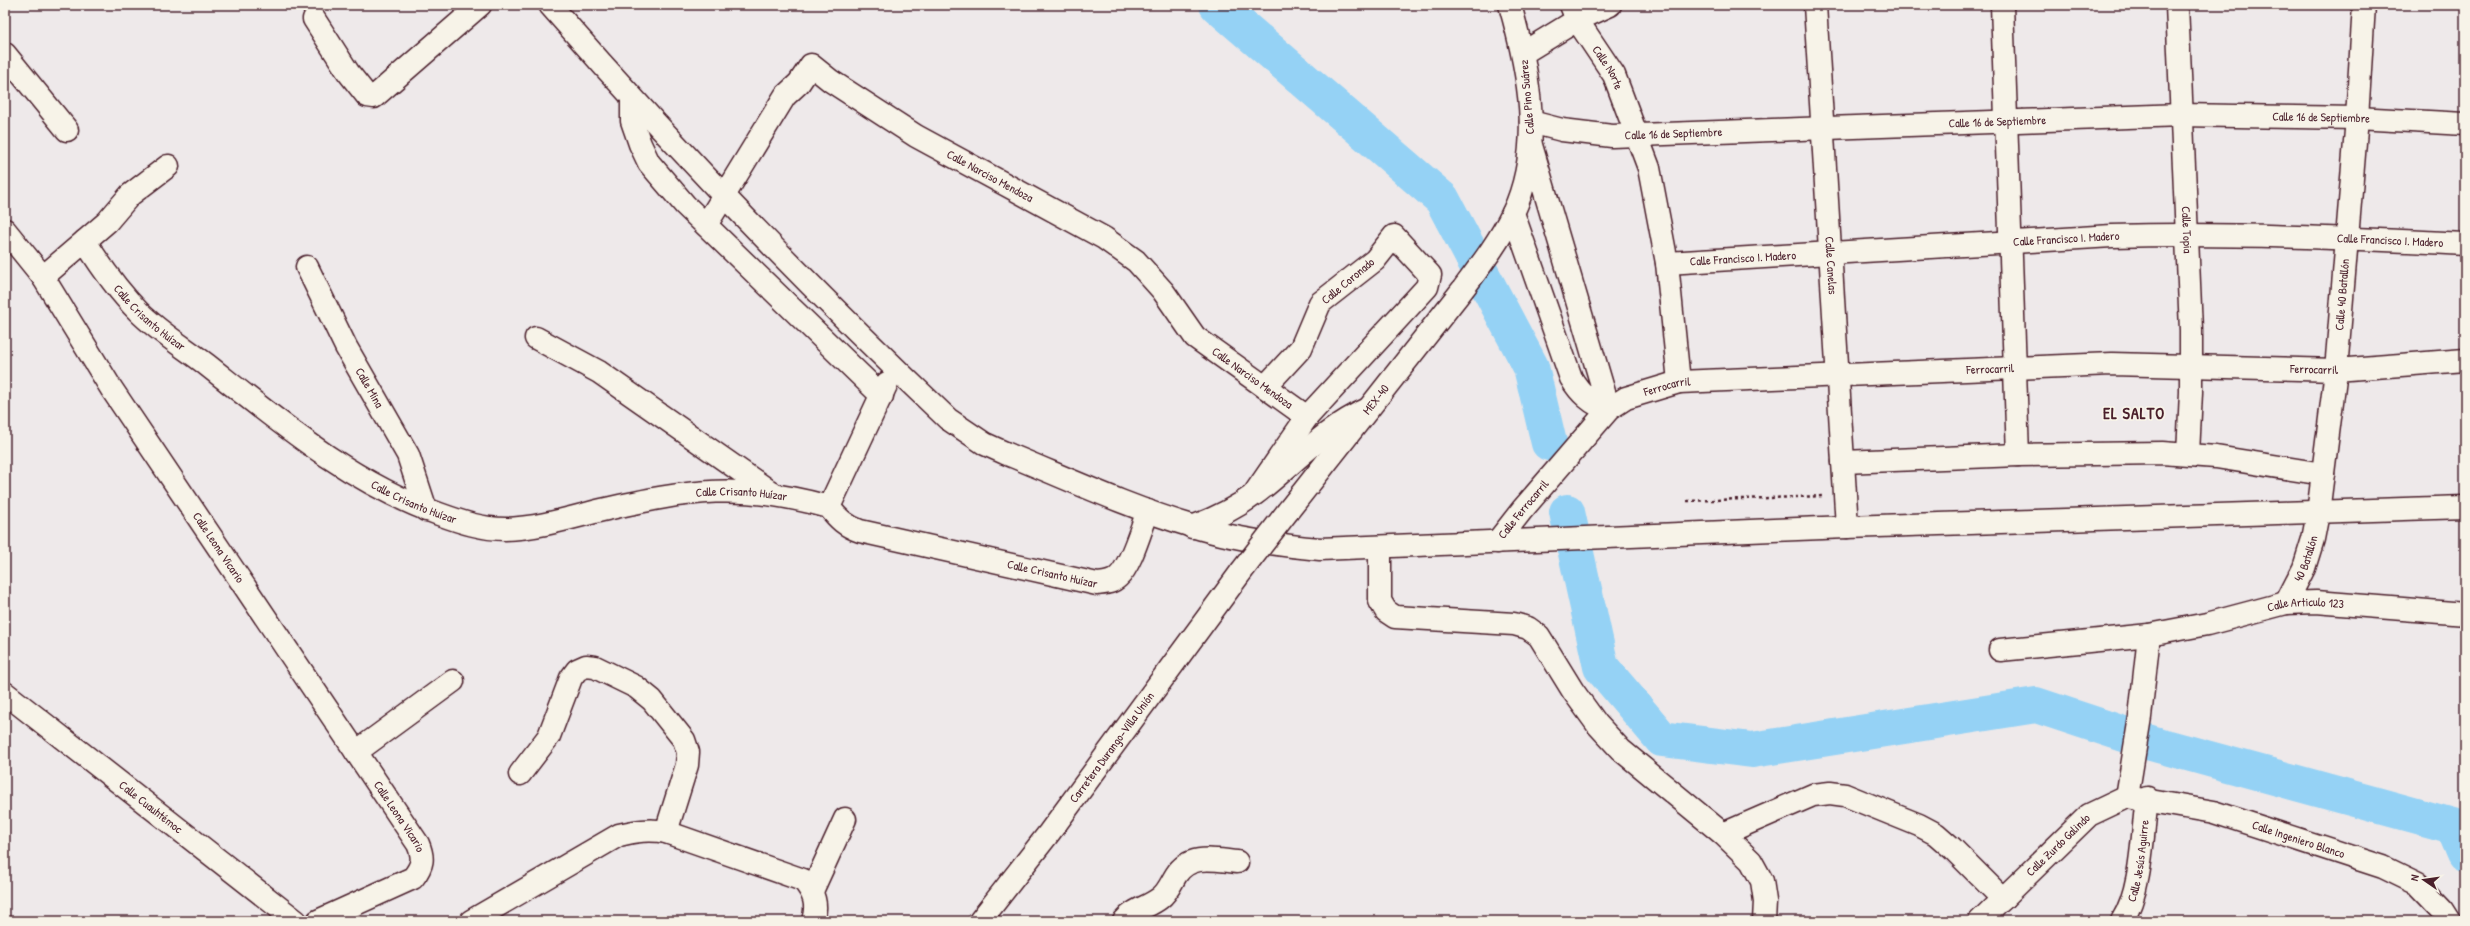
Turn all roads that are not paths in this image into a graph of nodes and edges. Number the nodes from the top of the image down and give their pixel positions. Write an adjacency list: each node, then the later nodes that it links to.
1 (480, 5): 10 (street)
2 (550, 5): 13 (street)
3 (1610, 5): 9 (street)
4 (1815, 5): 19 (street, Calle Canelas)
5 (2002, 5): 16 (street)
6 (2177, 5): 14 (street, Calle Topia)
7 (2364, 5): 15 (street, Calle 40 Batallón)
8 (1509, 10): 11 (street, Calle Pino Suárez)
9 (1574, 13): 11 (street); 21 (street, Calle Norte)
10 (314, 19)
11 (1523, 53): 17 (street, Calle Pino Suárez)
12 (5, 54): 20 (street)
13 (632, 99): 24 (street); 26 (street)
14 (2181, 115): 15 (street, Calle 16 de Septiembre); 16 (street, Calle 16 de Septiembre); 28 (street, Calle Topia)
15 (2357, 118): 18 (street, Calle 16 de Septiembre); 29 (street, Calle 40 Batallón)
16 (2006, 120): 19 (street, Calle 16 de Septiembre); 31 (street)
17 (1531, 122): 21 (street, Calle 16 de Septiembre); 22 (street, Calle Pino Suárez)
18 (2465, 124)
19 (1822, 128): 21 (street, Calle 16 de Septiembre); 33 (street, Calle Canelas)
20 (67, 130)
21 (1638, 134): 34 (street)
22 (1531, 145): 25 (street, Calle Pino Suárez); 51 (street)
23 (168, 166): 30 (street)
24 (724, 197): 26 (street, Calle Narciso Mendoza); 36 (street); 48 (street, Calle Narciso Mendoza)
25 (1513, 213): 38 (street, Calle Pino Suárez); 51 (street)
26 (706, 225): 39 (street)
27 (5, 230): 37 (street, Calle Leona Vicario)
28 (2186, 234): 29 (street, Calle Francisco I. Madero); 31 (street, Calle Francisco I. Madero); 42 (street, Calle Topia)
29 (2347, 238): 32 (street, Calle Francisco I. Madero); 45 (street, Calle 40 Batallón)
30 (85, 241): 37 (street); 62 (street, Calle Crisanto Huízar)
31 (2010, 243): 33 (street, Calle Francisco I. Madero); 43 (street)
32 (2465, 244)
33 (1831, 254): 34 (street, Calle Francisco I. Madero); 46 (street, Calle Canelas)
34 (1667, 263): 47 (street)
35 (307, 267): 62 (street, Calle Mina)
36 (800, 274): 39 (street); 44 (street)
37 (43, 277): 76 (street, Calle Leona Vicario)
38 (1463, 289): 50 (street, MEX-40)
39 (780, 298): 49 (street)
40 (536, 338): 59 (street)
41 (2465, 360): 45 (street, Ferrocarril)
42 (2192, 366): 43 (street, Ferrocarril); 45 (street, Ferrocarril); 53 (street, Calle Topia)
43 (2014, 367): 46 (street, Ferrocarril); 54 (street)
44 (895, 368): 49 (street); 63 (street)
45 (2336, 370): 56 (street, Calle 40 Batallón)
46 (1837, 374): 47 (street, Ferrocarril); 55 (street, Calle Canelas)
47 (1679, 382): 51 (street, Ferrocarril)
48 (1265, 388): 52 (street, Calle Narciso Mendoza); 52 (street, Calle Coronado)
49 (882, 396): 60 (street)
50 (1368, 409): 58 (street); 69 (street, MEX-40, bridge)
51 (1609, 409): 57 (street, Ferrocarril)
52 (1307, 418): 58 (street)
53 (2188, 454): 54 (street); 56 (street)
54 (2018, 455): 55 (street)
55 (1843, 462): 66 (street, Calle Canelas)
56 (2323, 474): 64 (street, Calle 40 Batallón)
57 (1551, 477): 67 (street, Calle Ferrocarril)
58 (1254, 494): 65 (street)
59 (774, 495): 60 (street, Calle Crisanto Huízar); 62 (street, Calle Crisanto Huízar)
60 (829, 507): 63 (street, Calle Crisanto Huízar)
61 (2465, 507): 64 (street)
62 (426, 510)
63 (1148, 511): 65 (street)
64 (2318, 513): 66 (street); 70 (street, 40 Batallón)
65 (1192, 527): 68 (street)
66 (1847, 527): 67 (street)
67 (1498, 542): 68 (street)
68 (1380, 547): 81 (street)
69 (1241, 572): 89 (street, Carretera Durango-Villa Unión)
70 (2286, 602): 71 (street, Calle Articulo 123); 72 (street, Calle Articulo 123)
71 (2465, 614)
72 (2149, 634): 73 (street, Calle Articulo 123); 78 (street)
73 (2000, 650)
74 (453, 681): 76 (street)
75 (5, 693): 85 (street, Calle Cuauhtémoc)
76 (356, 752): 86 (street, Calle Leona Vicario)
77 (520, 774): 80 (street)
78 (2137, 797): 84 (street, Calle Zurdo Galindo); 93 (street, Calle Jesús Aguirre); 94 (street, Calle Ingeniero Blanco)
79 (845, 820): 83 (street)
80 (666, 832): 83 (street); 87 (street)
81 (1723, 834): 84 (street); 91 (street)
82 (1237, 862): 90 (street)
83 (812, 891): 88 (street)
84 (2003, 899): 92 (street, Calle Zurdo Galindo)
85 (296, 921)
86 (318, 921)
87 (472, 921)
88 (813, 921)
89 (980, 921)
90 (1124, 921)
91 (1764, 921)
92 (1980, 921)
93 (2122, 921)
94 (2450, 921)

